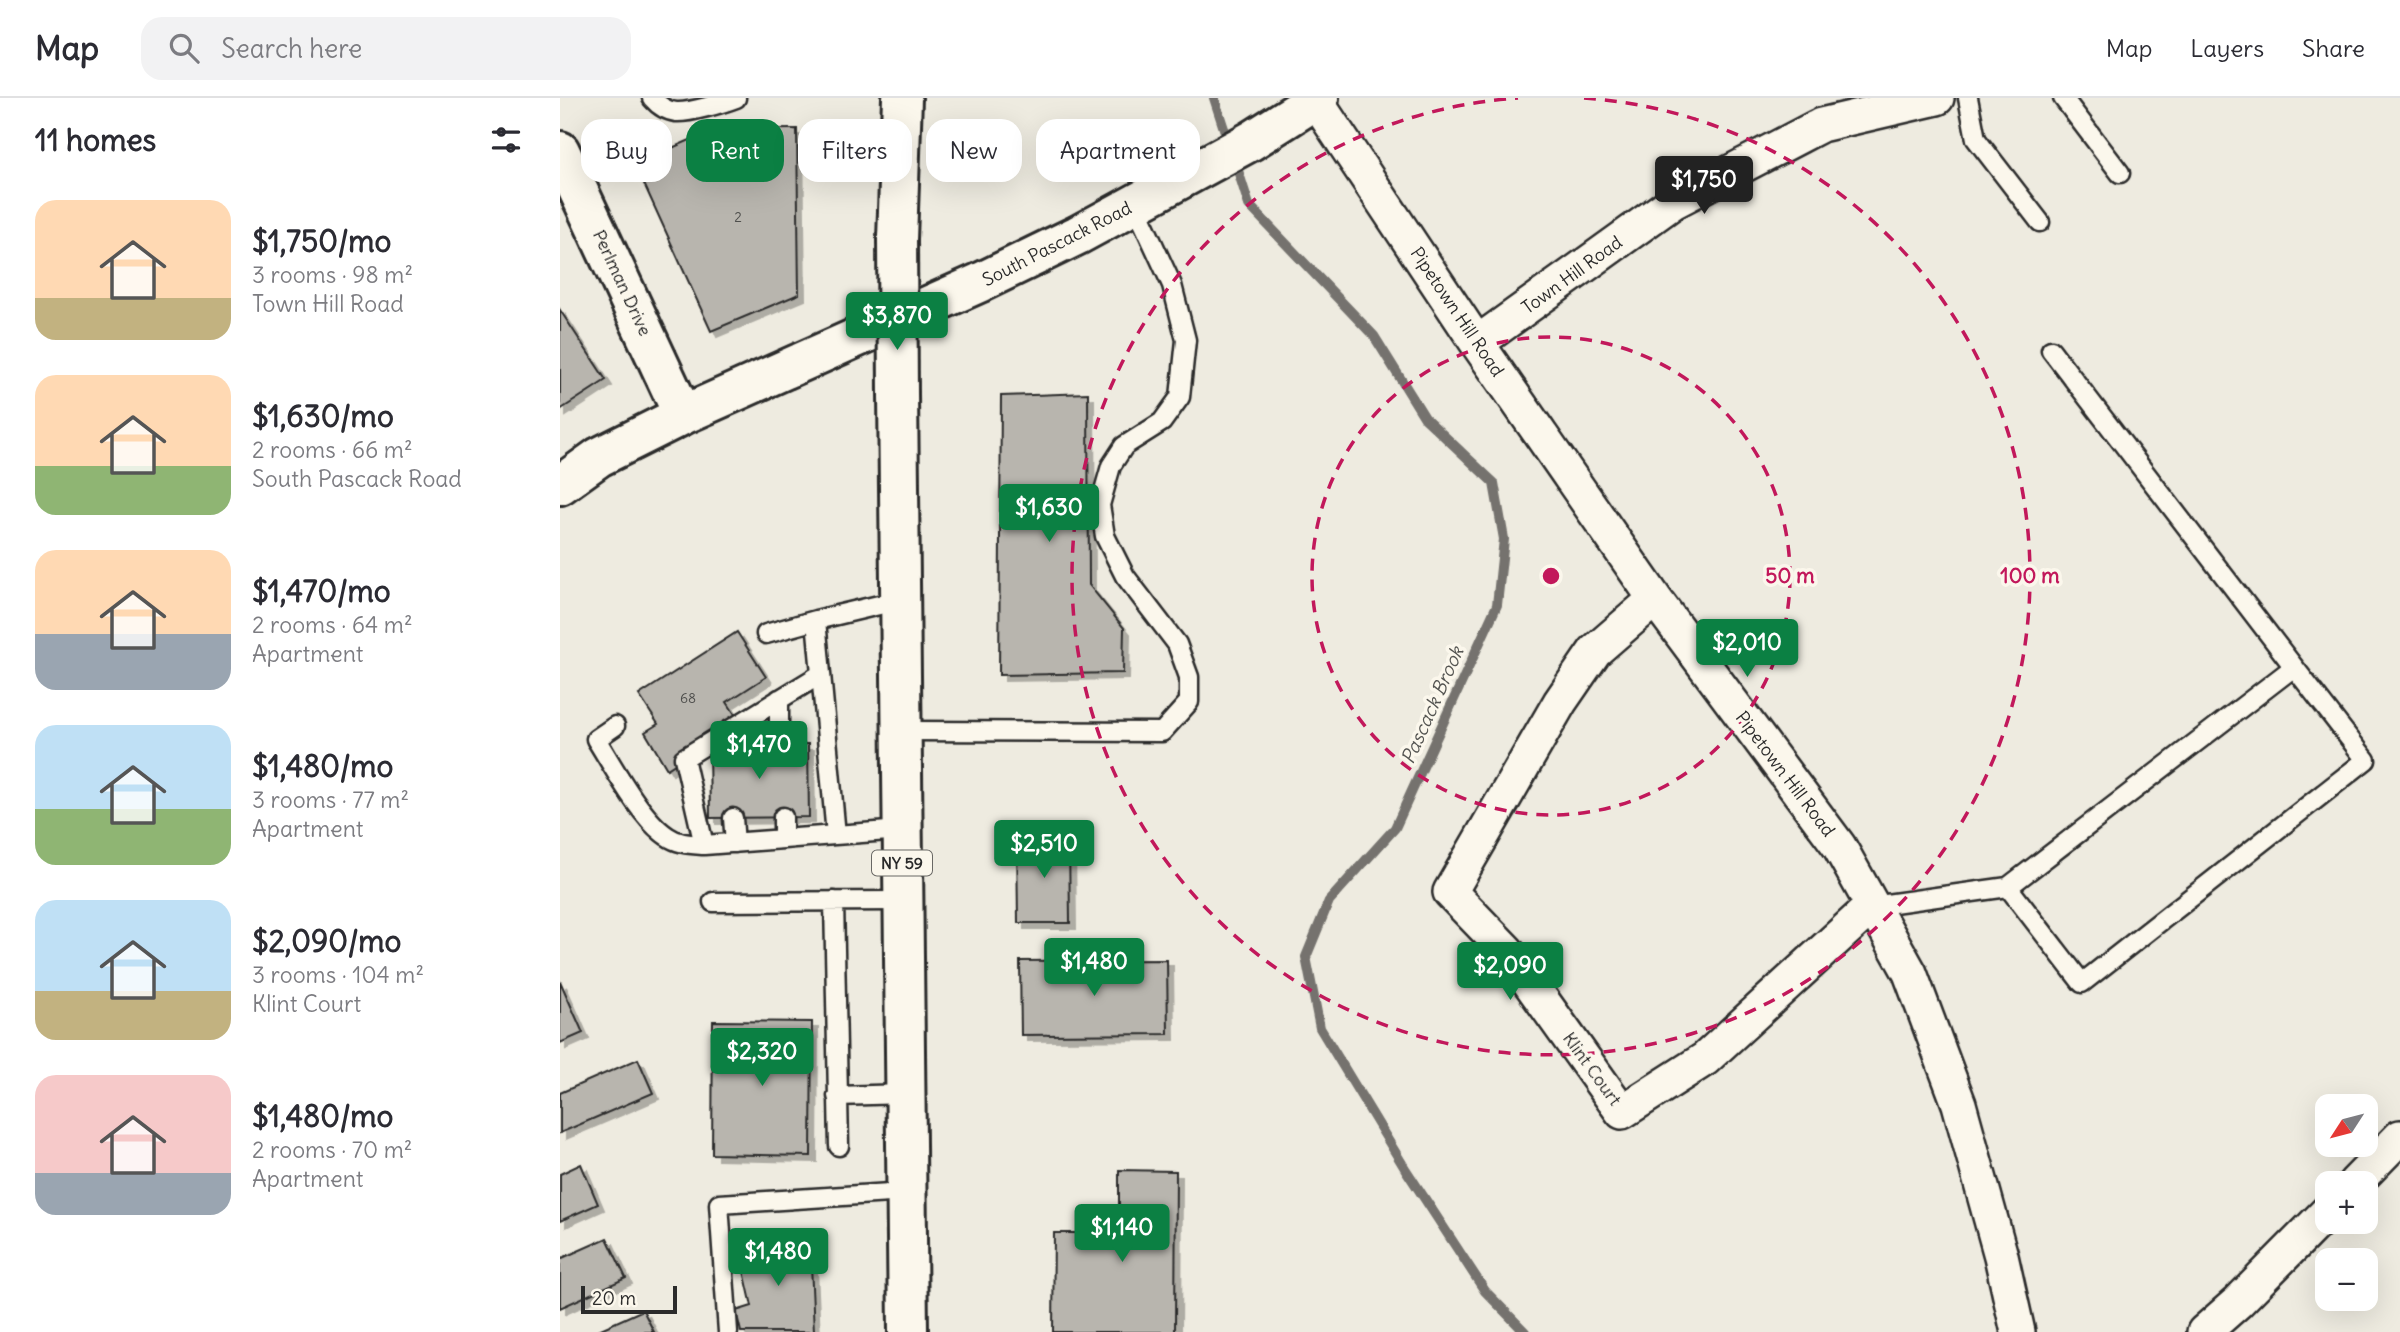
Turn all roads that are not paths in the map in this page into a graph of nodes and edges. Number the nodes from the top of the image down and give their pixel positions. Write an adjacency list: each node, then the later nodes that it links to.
1 (652, 98): 2 (lane)
2 (736, 98)
3 (902, 98): 17 (main road, NY 59, bridge)
4 (1937, 98): 12 (street, Town Hill Road)
5 (1968, 98): 11 (lane)
6 (2063, 98): 9 (lane)
7 (1318, 99): 10 (main road, South Pascack Road); 12 (street, Pipetown Hill Road)
8 (560, 151): 14 (main road, Perlman Drive)
9 (2120, 173)
10 (1135, 205): 14 (main road, South Pascack Road); 24 (lane)
11 (2040, 222)
12 (1477, 343): 16 (street, Pipetown Hill Road)
13 (2051, 350): 20 (lane)
14 (683, 415): 15 (main road, South Pascack Road)
15 (560, 485)
16 (1655, 599): 37 (street, Pipetown Hill Road); 37 (street, Klint Court)
17 (900, 600): 18 (lane); 24 (main road, NY 59)
18 (816, 620): 19 (lane); 21 (lane)
19 (766, 634)
20 (2294, 667): 33 (lane); 33 (lane)
21 (821, 674): 22 (lane); 29 (lane)
22 (779, 699): 25 (lane); 32 (lane)
23 (615, 726): 32 (lane)
24 (901, 731): 28 (main road, NY 59)
25 (779, 745)
26 (783, 817): 30 (lane)
27 (733, 818): 31 (lane)
28 (902, 830): 29 (lane); 35 (main road, NY 59)
29 (835, 835): 30 (lane)
30 (783, 839): 31 (lane)
31 (735, 843): 32 (lane)
32 (704, 845)
33 (2008, 887): 37 (lane)
34 (834, 901): 35 (lane); 36 (lane); 39 (lane)
35 (902, 901): 38 (main road, NY 59)
36 (713, 902)
37 (1872, 906): 47 (street, Pipetown Hill Road)
38 (905, 1094): 39 (lane); 43 (main road, NY 59)
39 (838, 1096): 41 (lane)
40 (2400, 1137): 42 (street)
41 (839, 1146)
42 (2367, 1171)
43 (906, 1192): 45 (lane); 46 (main road, NY 59)
44 (2315, 1224): 48 (street)
45 (728, 1332)
46 (908, 1332)
47 (2018, 1332)
48 (2204, 1332)

